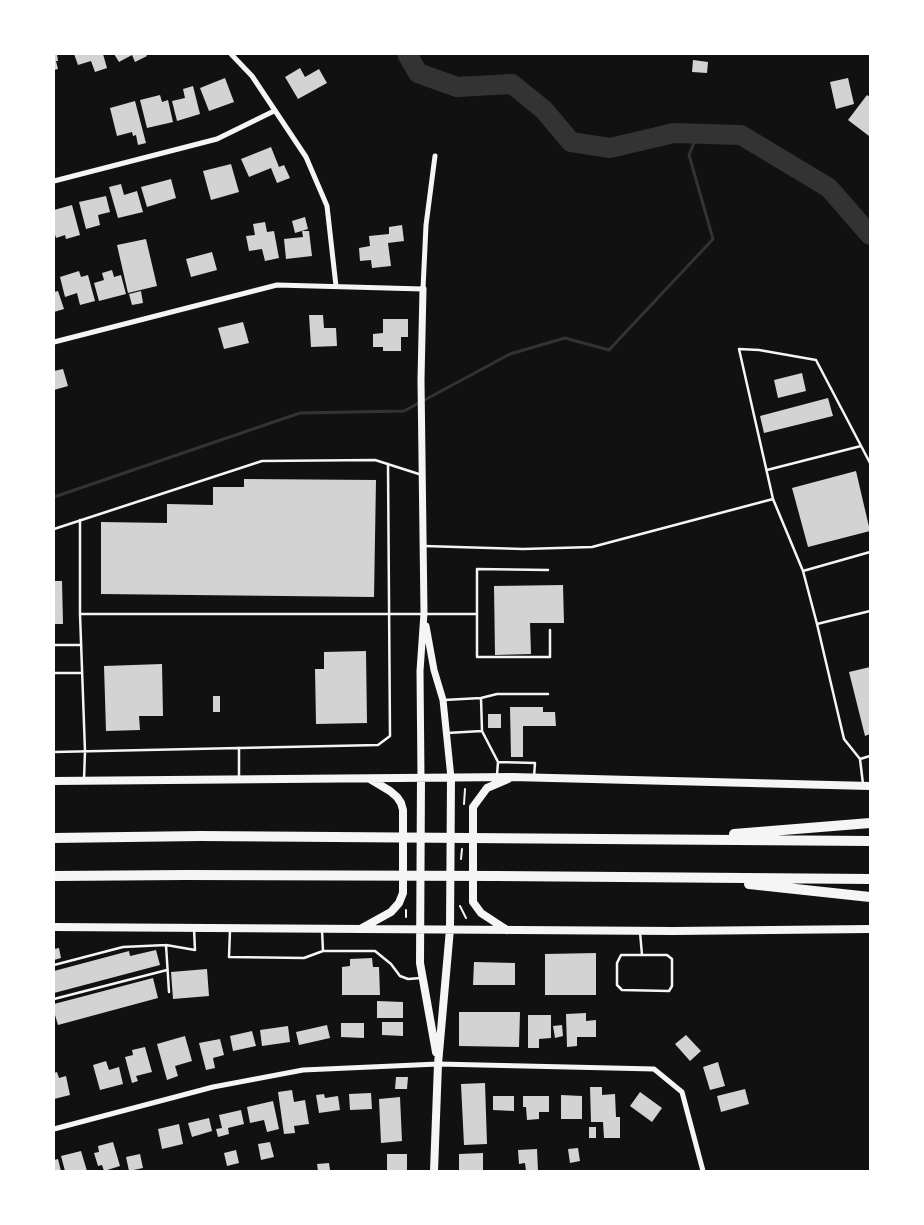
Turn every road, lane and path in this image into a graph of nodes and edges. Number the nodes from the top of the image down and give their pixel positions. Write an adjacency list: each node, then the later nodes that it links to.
1 (231, 54): 2 (street)
2 (274, 111): 4 (street); 5 (street)
3 (435, 156): 6 (street)
4 (54, 181)
5 (336, 286): 6 (street); 7 (street)
6 (423, 289): 12 (street)
7 (54, 342)
8 (861, 446): 9 (lane); 11 (lane); 11 (lane)
9 (870, 463)
10 (388, 464): 12 (lane); 14 (lane); 23 (lane)
11 (767, 470): 13 (lane)
12 (423, 475): 16 (street)
13 (774, 499): 16 (lane); 19 (lane)
14 (80, 520): 15 (lane); 22 (lane)
15 (54, 529)
16 (423, 546): 21 (street)
17 (870, 552): 19 (lane)
18 (548, 570): 24 (lane)
19 (803, 571): 25 (lane)
20 (870, 611): 25 (lane)
21 (424, 613): 23 (lane); 24 (lane); 33 (street); 43 (street)
22 (80, 614): 23 (lane); 28 (lane)
23 (389, 614): 36 (lane)
24 (476, 614): 26 (lane)
25 (817, 624): 40 (lane)
26 (550, 630)
27 (54, 645): 28 (lane)
28 (81, 645): 30 (lane)
29 (54, 672): 30 (lane)
30 (82, 673): 37 (lane)
31 (548, 694): 32 (lane)
32 (480, 698): 33 (lane); 34 (lane)
33 (443, 700): 35 (street)
34 (482, 730): 35 (lane); 41 (lane)
35 (447, 733): 44 (street)
36 (239, 748): 37 (lane); 46 (lane)
37 (85, 750): 38 (lane); 47 (lane)
38 (54, 752)
39 (870, 756): 40 (lane)
40 (860, 759): 50 (lane)
41 (498, 762): 45 (lane); 48 (lane)
42 (368, 778): 43 (main road); 46 (main road); 68 (main road)
43 (421, 778): 44 (main road); 70 (main road)
44 (451, 778): 48 (main road); 71 (main road)
45 (534, 778): 48 (main road); 50 (main road)
46 (239, 779): 47 (main road)
47 (84, 781): 49 (main road)
48 (496, 781): 73 (main road)
49 (54, 782)
50 (867, 786)
51 (465, 789): 52 (path)
52 (464, 808)
53 (870, 823): 55 (highway)
54 (54, 838): 55 (highway)
55 (667, 840): 56 (highway)
56 (870, 840)
57 (462, 846): 58 (path)
58 (461, 866)
59 (54, 876): 60 (highway)
60 (696, 878): 61 (highway); 62 (highway)
61 (870, 879)
62 (870, 897)
63 (459, 904): 64 (path)
64 (466, 918)
65 (54, 927): 66 (main road)
66 (194, 928): 67 (main road); 75 (lane)
67 (230, 928): 69 (main road); 76 (lane)
68 (360, 928): 69 (main road); 70 (main road)
69 (322, 929): 76 (lane)
70 (419, 929): 71 (main road); 80 (main road)
71 (450, 929): 73 (main road); 83 (main road)
72 (870, 929): 74 (main road)
73 (507, 930): 74 (main road)
74 (640, 930): 77 (lane)
75 (166, 945): 78 (lane); 79 (lane)
76 (323, 952): 80 (lane)
77 (642, 955): 77 (lane)
78 (54, 965)
79 (167, 970): 81 (lane); 82 (lane)
80 (422, 978): 83 (main road)
81 (169, 992)
82 (54, 999)
83 (438, 1064): 84 (street); 85 (main road); 86 (street)
84 (54, 1129)
85 (434, 1171)
86 (703, 1171)

